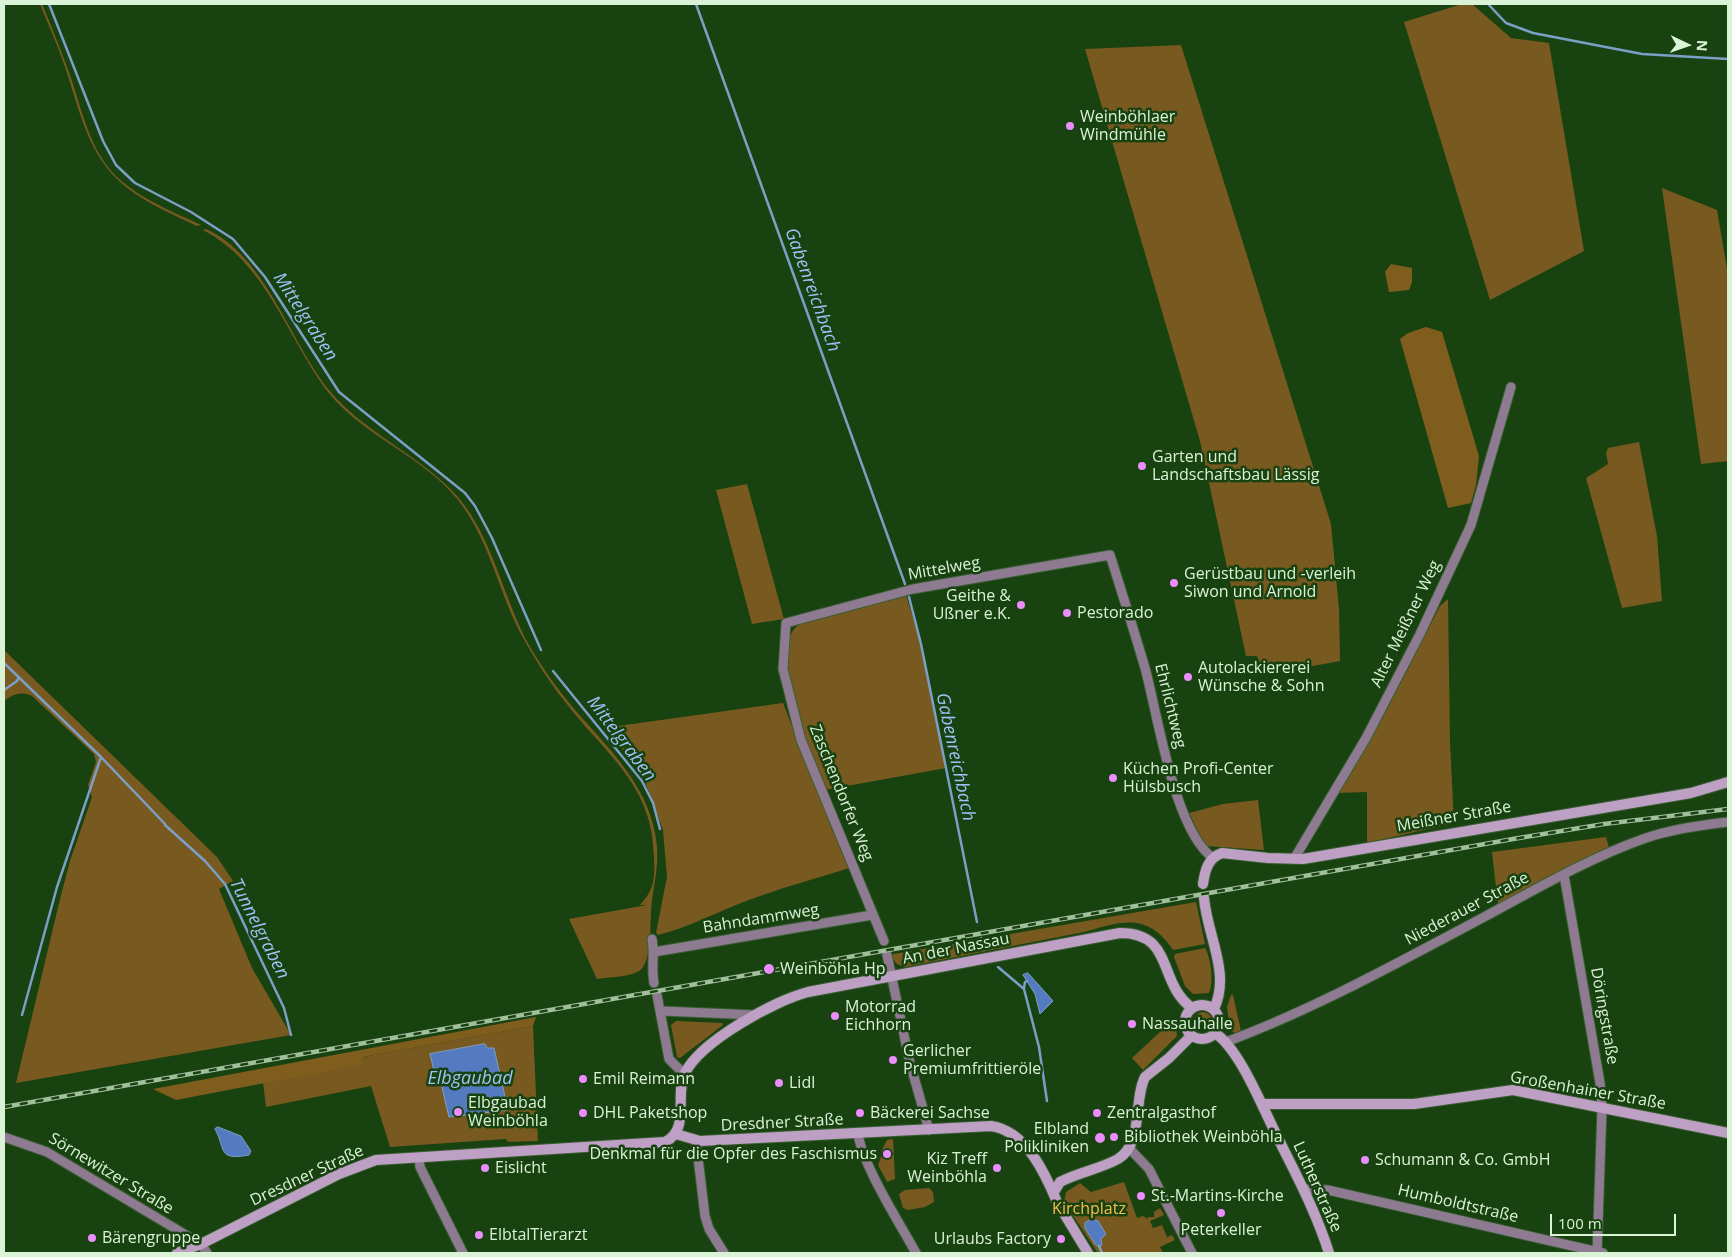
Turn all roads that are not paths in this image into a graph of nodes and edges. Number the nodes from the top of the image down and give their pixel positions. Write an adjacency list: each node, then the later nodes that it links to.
1 (1511, 387): 7 (street, Alter Meißner Weg)
2 (1110, 555): 3 (street, Mittelweg); 6 (street, Ehrlichtweg)
3 (786, 623): 11 (street, Zaschendorfer Weg)
4 (1728, 782): 7 (main road, Meißner Straße)
5 (1728, 822): 8 (street, Niederauer Straße)
6 (1213, 858): 7 (main road, Meißner Straße); 9 (main road)
7 (1294, 859)
8 (1564, 875): 25 (street, Niederauer Straße); 28 (street, Döringstraße)
9 (1203, 884)
10 (1204, 898): 20 (main road)
11 (872, 915): 13 (street, Zaschendorfer Weg); 14 (street, Bahndammweg)
12 (652, 939): 14 (street)
13 (884, 941)
14 (654, 952): 17 (street)
15 (887, 955): 16 (street)
16 (891, 977): 19 (main road, An der Nassau); 22 (main road, An der Nassau); 29 (street)
17 (654, 983)
18 (657, 995): 21 (street)
19 (1192, 1008): 20 (main road); 24 (main road)
20 (1214, 1009): 23 (main road)
21 (662, 1011): 22 (street); 26 (street)
22 (756, 1015): 26 (main road, An der Nassau)
23 (1215, 1033): 24 (main road); 25 (main road, Lutherstraße)
24 (1192, 1035): 35 (main road)
25 (1226, 1042): 27 (main road, Lutherstraße)
26 (684, 1074): 31 (main road)
27 (1262, 1104): 28 (main road, Großenhainer Straße); 37 (main road, Lutherstraße)
28 (1602, 1108): 30 (main road, Großenhainer Straße); 47 (street, Döringstraße)
29 (929, 1130): 32 (main road, Dresdner Straße); 38 (main road, Dresdner Straße)
30 (1728, 1133)
31 (676, 1134): 34 (main road, Dresdner Straße); 36 (main road, Dresdner Straße)
32 (858, 1134): 34 (main road, Dresdner Straße); 43 (street)
33 (4, 1137): 39 (street, Sörnewitzer Straße)
34 (696, 1141): 42 (street)
35 (1129, 1148): 38 (main road); 45 (street)
36 (419, 1157): 39 (main road, Dresdner Straße); 41 (street)
37 (1305, 1189): 46 (main road, Lutherstraße); 47 (street, Humboldtstraße)
38 (1054, 1192): 44 (main road)
39 (204, 1249): 40 (main road, Dresdner Straße)
40 (177, 1253)
41 (462, 1253)
42 (724, 1253)
43 (916, 1253)
44 (1088, 1253)
45 (1192, 1253)
46 (1329, 1253)
47 (1599, 1253)

